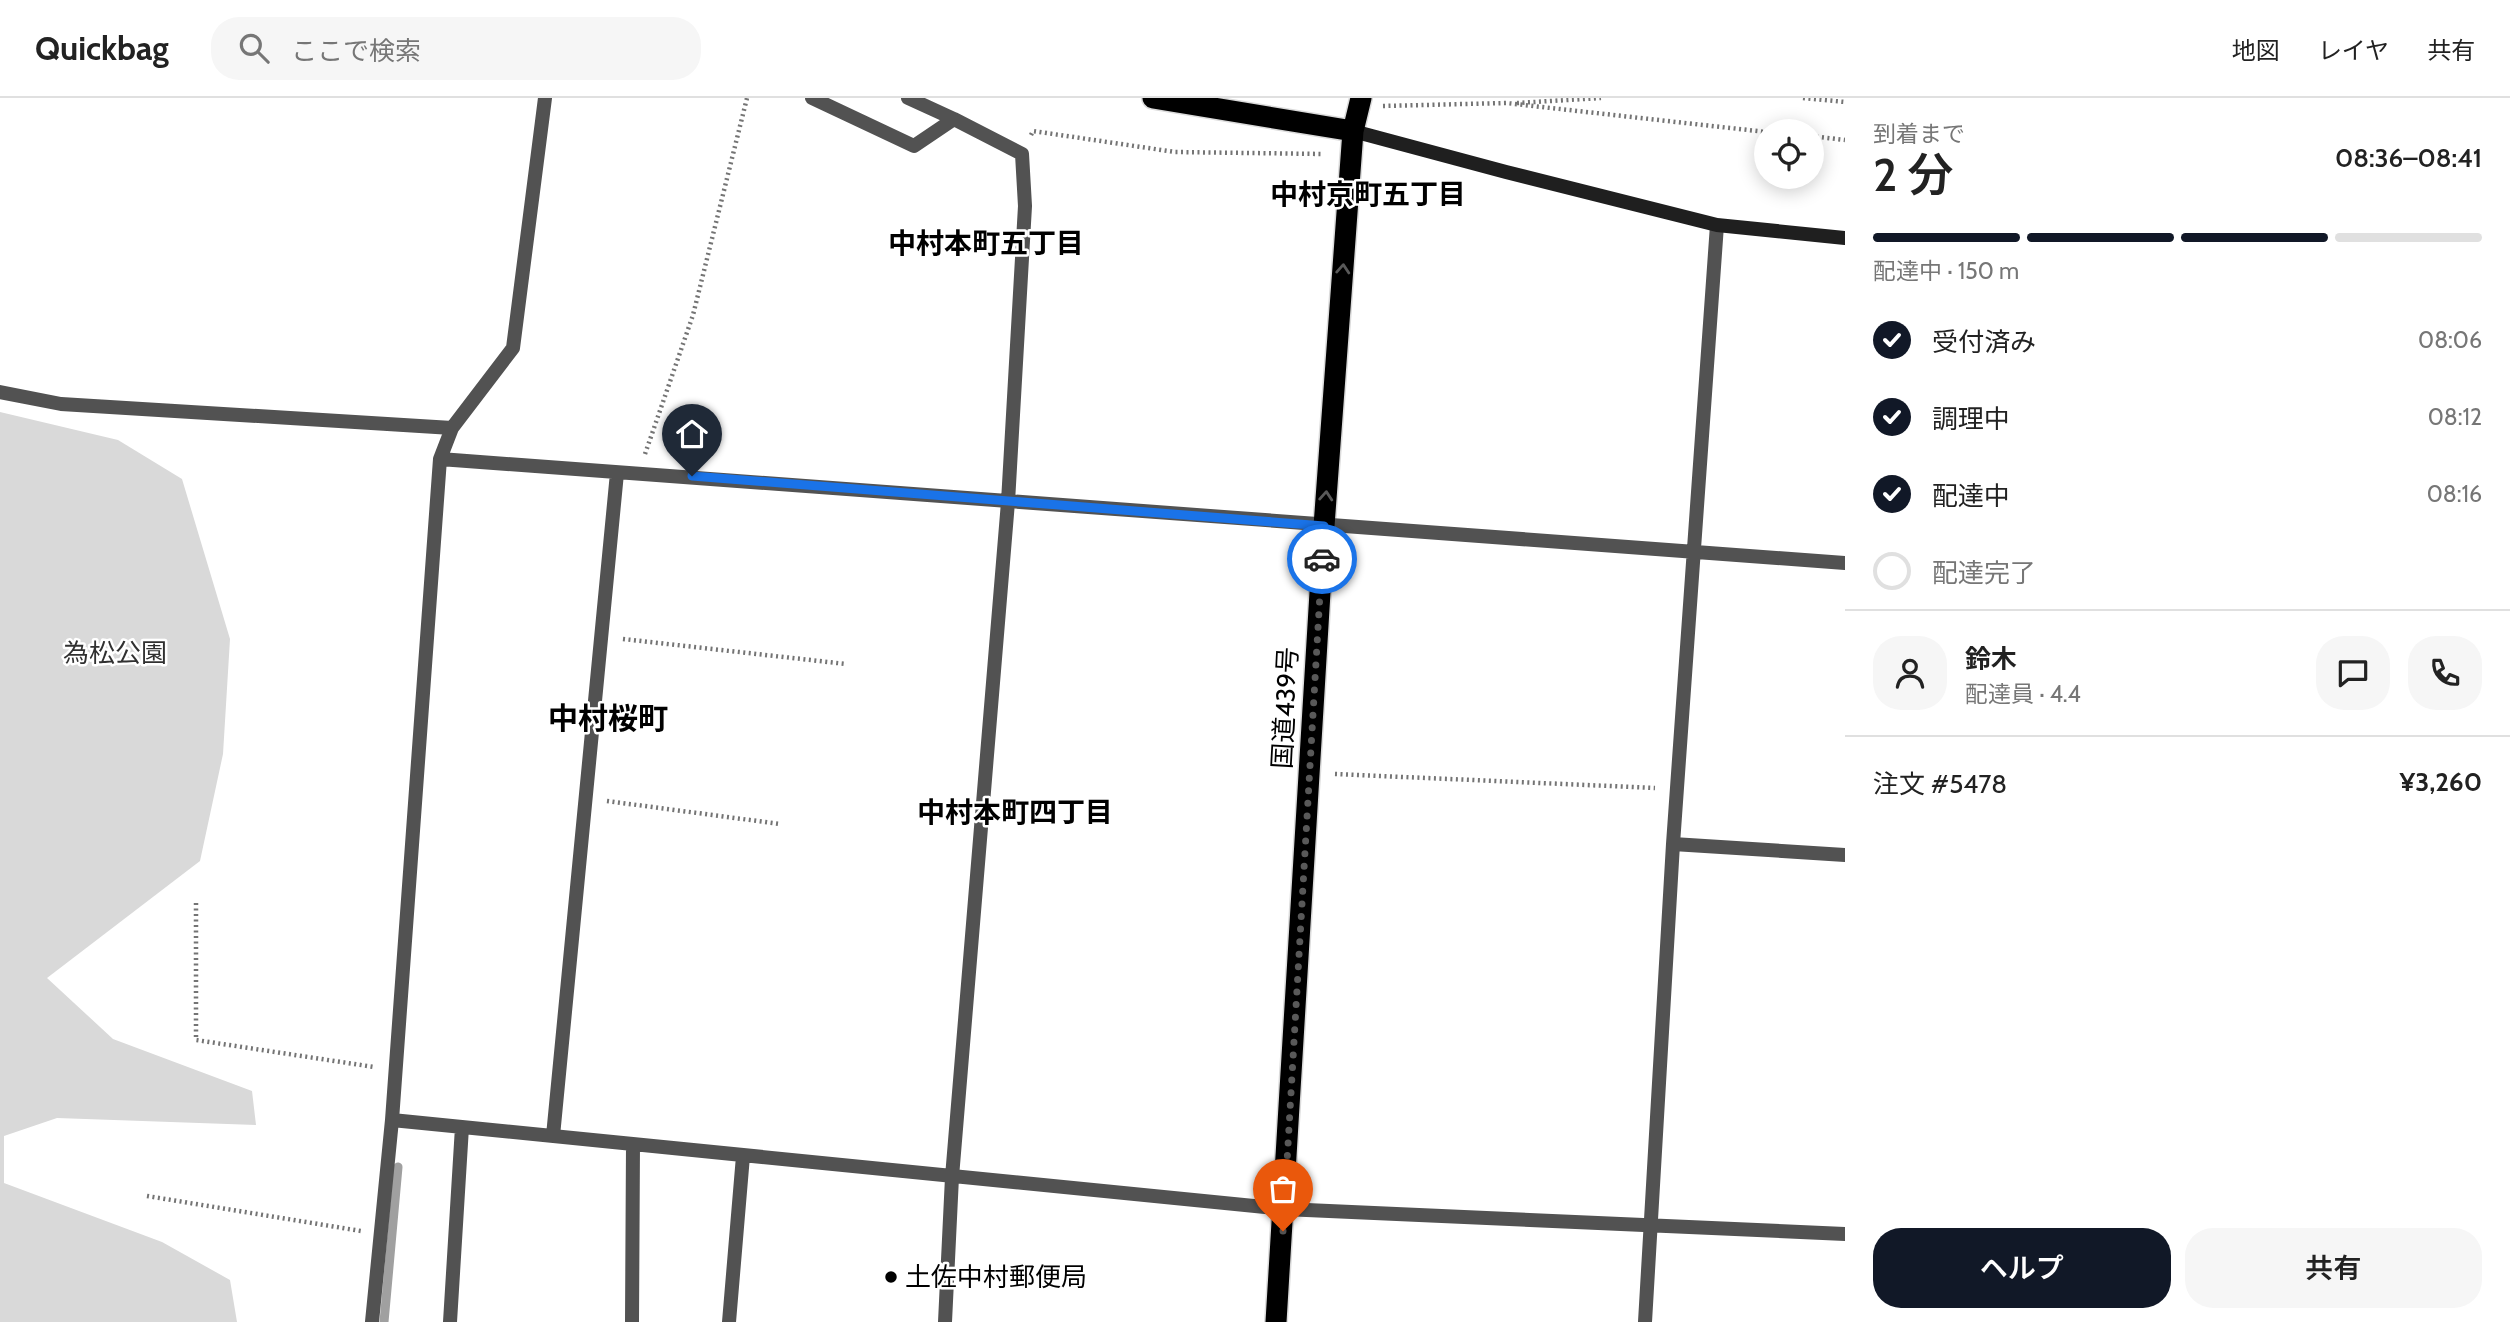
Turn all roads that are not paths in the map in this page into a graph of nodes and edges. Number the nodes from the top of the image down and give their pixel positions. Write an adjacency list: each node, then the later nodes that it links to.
1 (545, 98): 11 (street)
2 (812, 98): 6 (street)
3 (908, 98): 6 (street)
4 (1153, 98): 7 (highway)
5 (1361, 102): 7 (highway, 国道439号)
6 (954, 119): 14 (street)
7 (1353, 131): 8 (street); 15 (highway, 国道439号, one-way to 7)
8 (1717, 225): 9 (street); 16 (street)
9 (1845, 238)
10 (0, 392): 11 (street)
11 (452, 428): 12 (street)
12 (440, 459): 13 (street); 20 (street)
13 (617, 473): 14 (street); 22 (street)
14 (1008, 502): 15 (street); 25 (street)
15 (1324, 526): 16 (street); 26 (highway, 国道439号)
16 (1694, 552): 17 (street); 18 (street)
17 (1845, 563)
18 (1672, 844): 19 (street); 27 (street)
19 (1845, 855)
20 (392, 1119): 21 (street); 29 (street)
21 (462, 1127): 22 (street); 30 (street)
22 (553, 1136): 23 (street)
23 (633, 1144): 24 (street); 31 (street)
24 (743, 1156): 25 (street); 32 (street)
25 (952, 1177): 26 (street); 33 (street)
26 (1284, 1209): 27 (street); 34 (highway, 国道439号)
27 (1650, 1226): 28 (street); 35 (street)
28 (1845, 1234)
29 (372, 1322)
30 (450, 1322)
31 (632, 1322)
32 (729, 1322)
33 (945, 1322)
34 (1276, 1322)
35 (1645, 1322)

